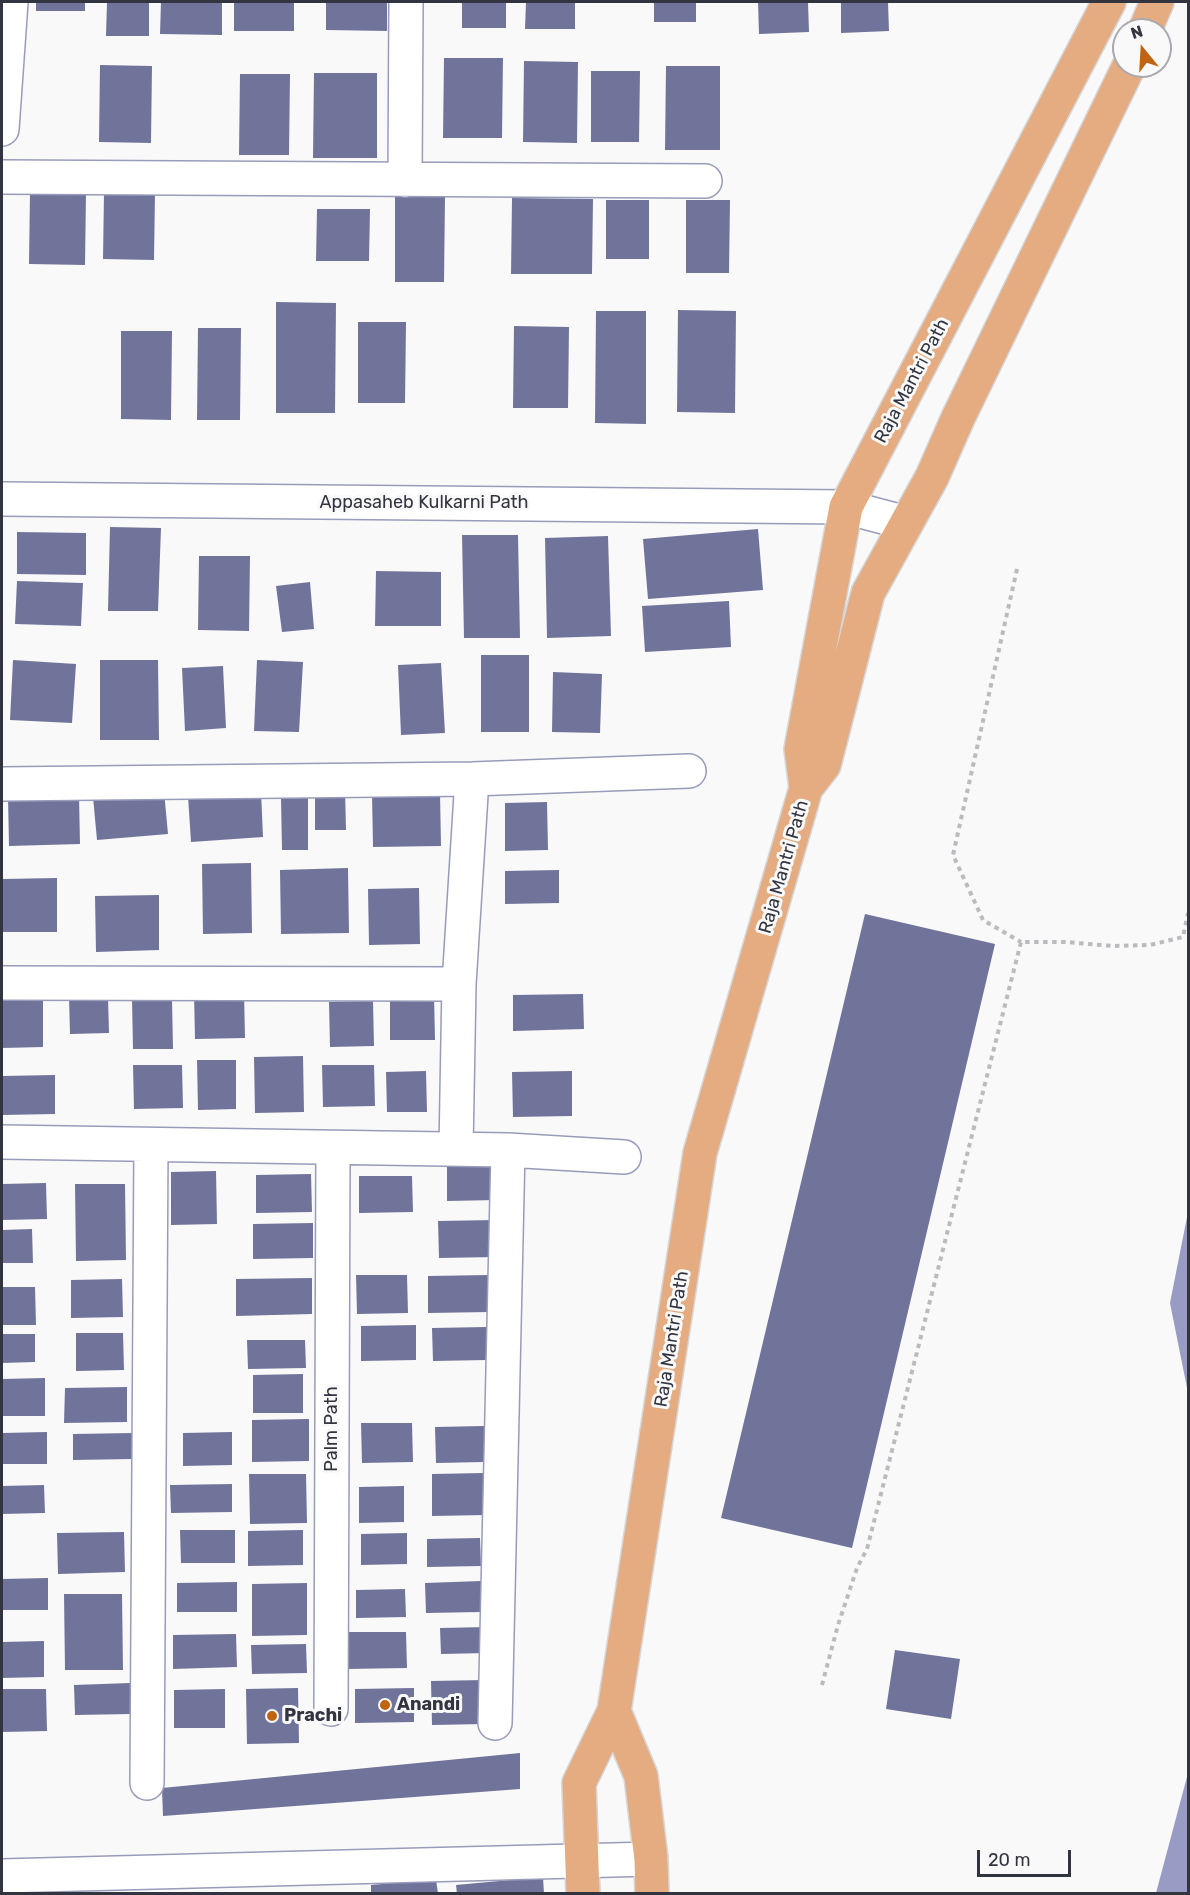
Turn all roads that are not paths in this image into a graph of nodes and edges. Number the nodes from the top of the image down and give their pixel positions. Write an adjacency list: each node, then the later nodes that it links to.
1 (11, 2): 7 (street)
2 (406, 2): 9 (street)
3 (1109, 2): 12 (main road, Raja Mantri Path)
4 (1157, 2): 5 (main road)
5 (1150, 18)
6 (1123, 78): 13 (main road, Raja Mantri Path)
7 (2, 129)
8 (2, 177): 9 (street)
9 (405, 180): 10 (street)
10 (705, 182)
11 (2, 499): 12 (street, Appasaheb Kulkarni Path)
12 (846, 507): 13 (street, Appasaheb Kulkarni Path); 17 (main road, Raja Mantri Path)
13 (906, 523): 17 (main road, Raja Mantri Path)
14 (689, 771): 15 (street)
15 (472, 779): 16 (street); 19 (street)
16 (2, 784)
17 (806, 788): 27 (main road, Raja Mantri Path)
18 (2, 982): 19 (street)
19 (459, 984): 23 (street)
20 (2, 1142): 21 (street)
21 (151, 1145): 22 (street); 29 (street)
22 (333, 1148): 23 (street); 26 (street, Palm Path)
23 (456, 1149): 24 (street)
24 (508, 1150): 25 (street); 28 (street)
25 (624, 1157)
26 (330, 1709)
27 (614, 1711): 30 (main road); 31 (main road, Raja Mantri Path)
28 (495, 1723)
29 (147, 1783)
30 (651, 1859): 31 (street); 34 (main road)
31 (583, 1860): 32 (street); 33 (main road, Raja Mantri Path)
32 (2, 1876)
33 (583, 1893)
34 (652, 1893)

